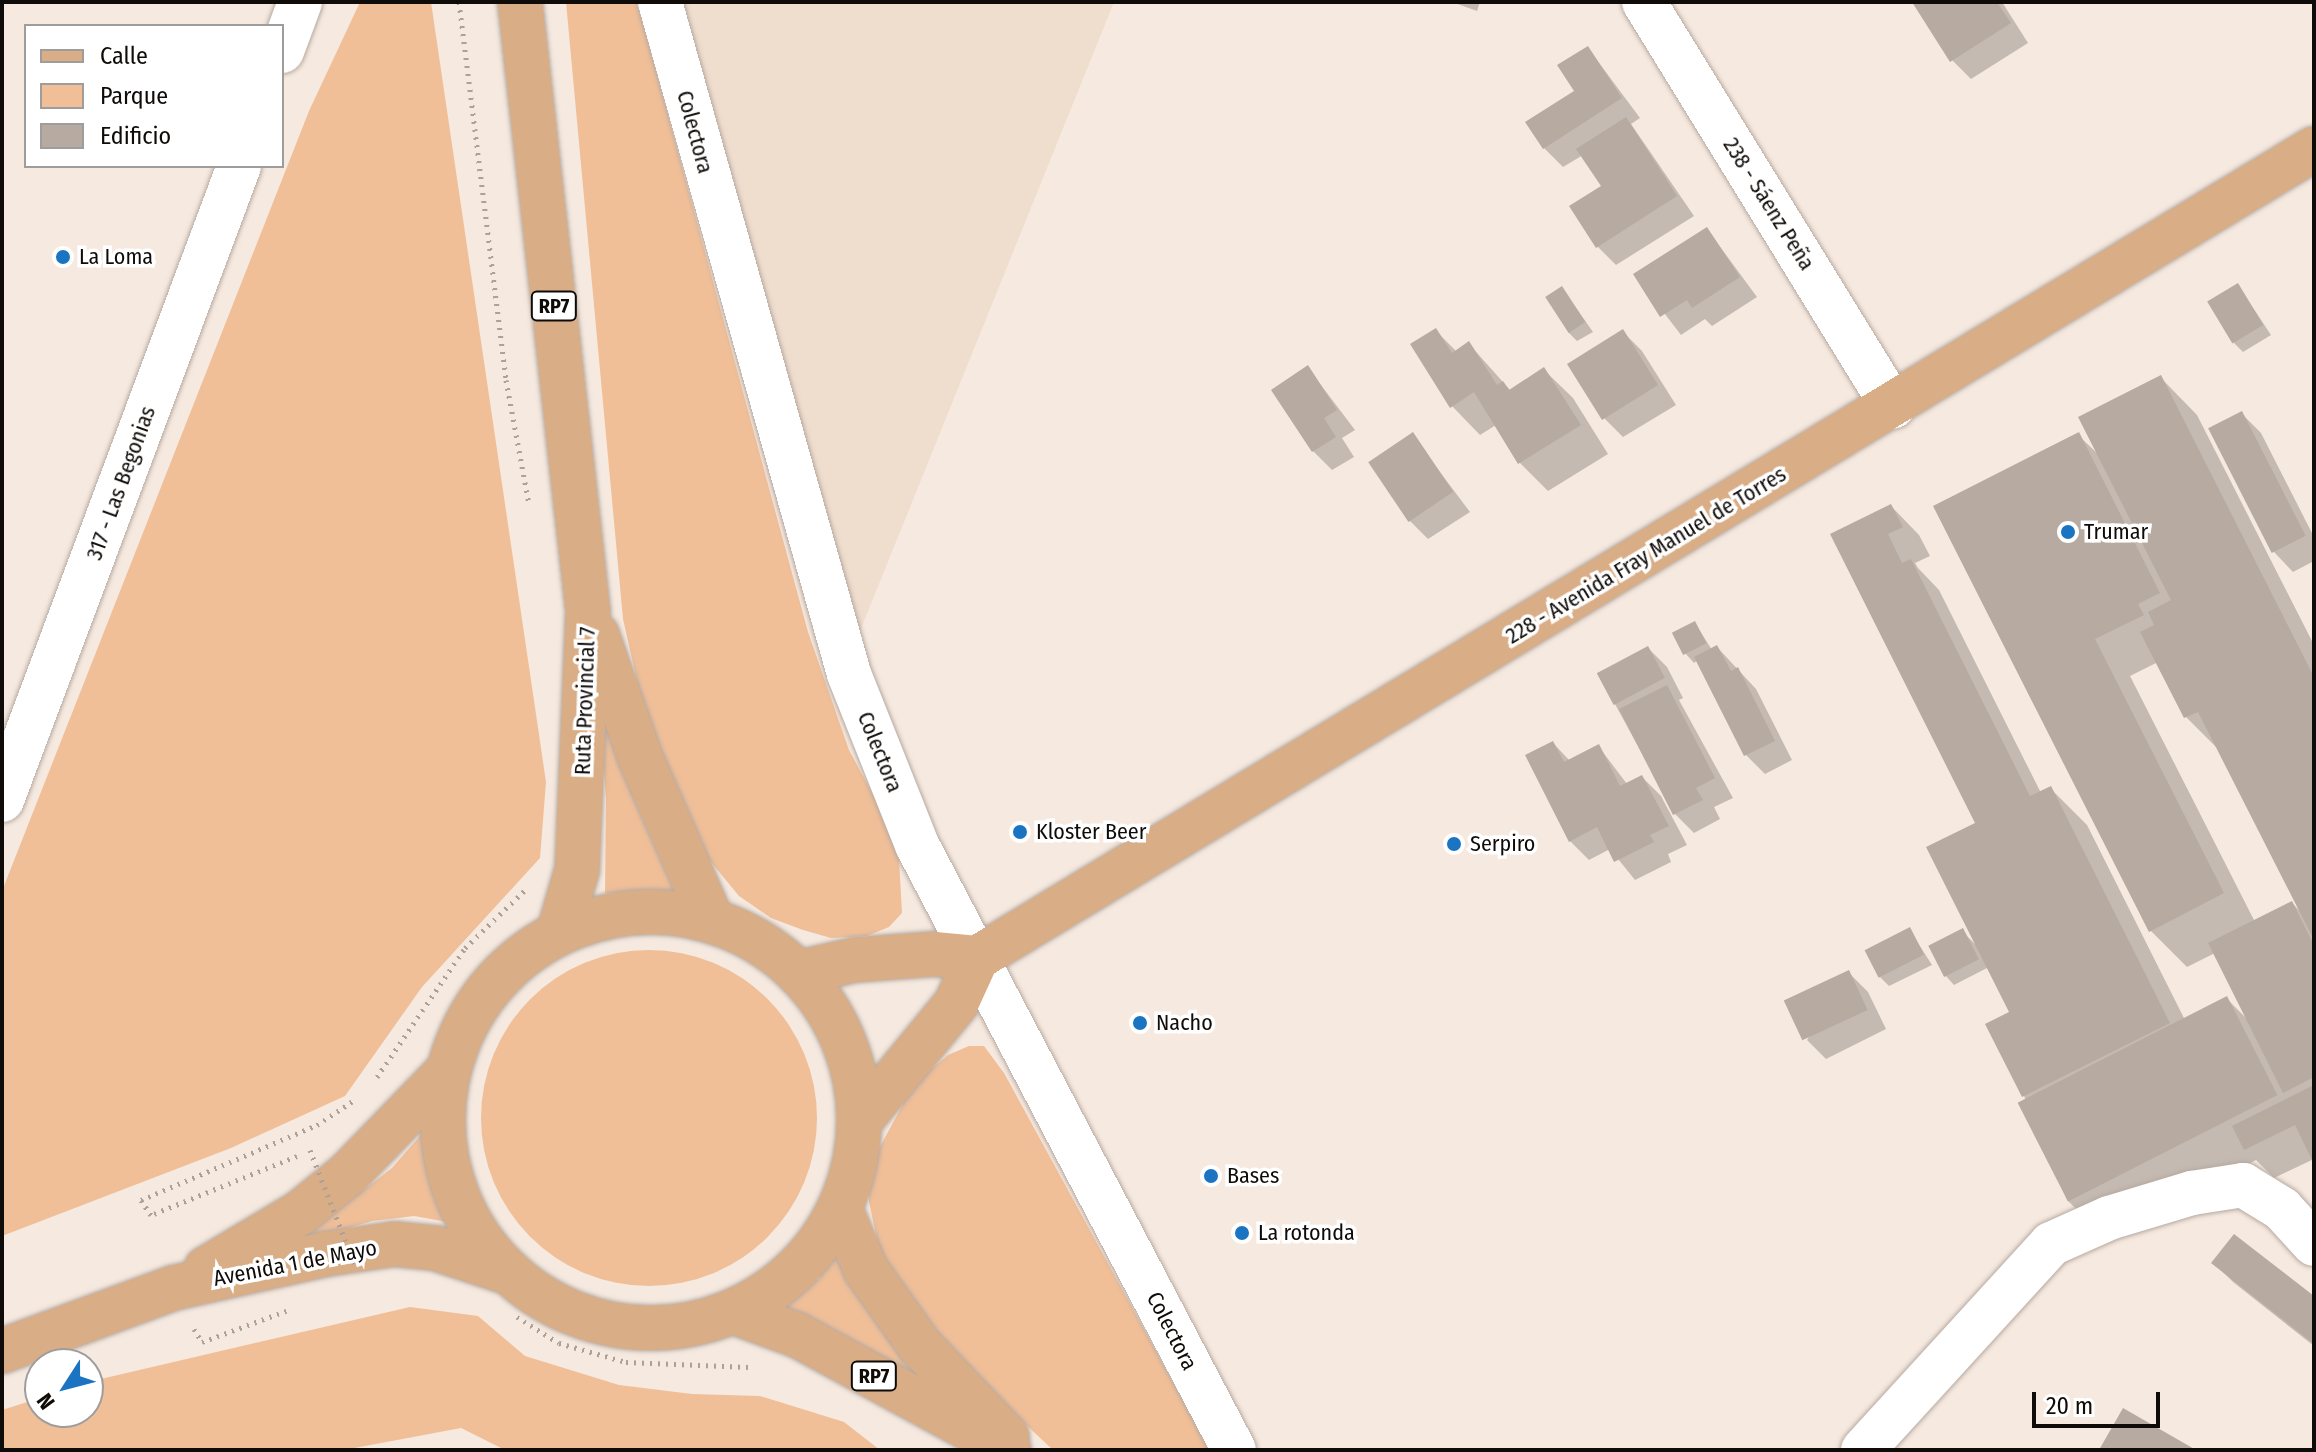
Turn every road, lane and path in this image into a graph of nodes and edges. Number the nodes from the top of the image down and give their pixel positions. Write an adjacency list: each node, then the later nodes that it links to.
1 (300, 2): 6 (street)
2 (459, 2): 10 (path)
3 (520, 2): 11 (main road, RP7)
4 (660, 2): 16 (street, Colectora)
5 (1644, 2): 9 (street, 238 - Sáenz Peña)
6 (284, 46)
7 (2314, 149): 9 (main road, 228 - Avenida Fray Manuel de Torres)
8 (238, 168): 12 (street, 317 - Las Begonias)
9 (1893, 406): 16 (main road, 228 - Avenida Fray Manuel de Torres)
10 (531, 515)
11 (588, 611): 14 (main road, Ruta Provincial 7 / RP7); 15 (main road, Ruta Provincial 7 / RP7)
12 (2, 800)
13 (536, 880): 19 (path)
14 (712, 921): 15 (main road); 17 (main road)
15 (559, 932): 18 (main road)
16 (977, 958): 17 (main road); 21 (main road); 34 (street, Colectora)
17 (798, 973): 21 (main road)
18 (447, 1072): 25 (main road, Avenida 1 de Mayo); 26 (main road)
19 (372, 1083)
20 (363, 1094): 24 (path, bridge)
21 (859, 1122): 22 (main road)
22 (840, 1209): 28 (main road); 33 (main road, RP7)
23 (2314, 1244): 35 (street)
24 (341, 1273)
25 (173, 1288): 26 (main road, Avenida 1 de Mayo); 30 (main road, Avenida 1 de Mayo)
26 (508, 1292): 28 (main road); 31 (path)
27 (299, 1306): 29 (path)
28 (734, 1312): 32 (main road, RP7)
29 (207, 1320)
30 (2, 1351)
31 (763, 1367)
32 (1009, 1450)
33 (1020, 1450)
34 (1234, 1450)
35 (1863, 1450)

